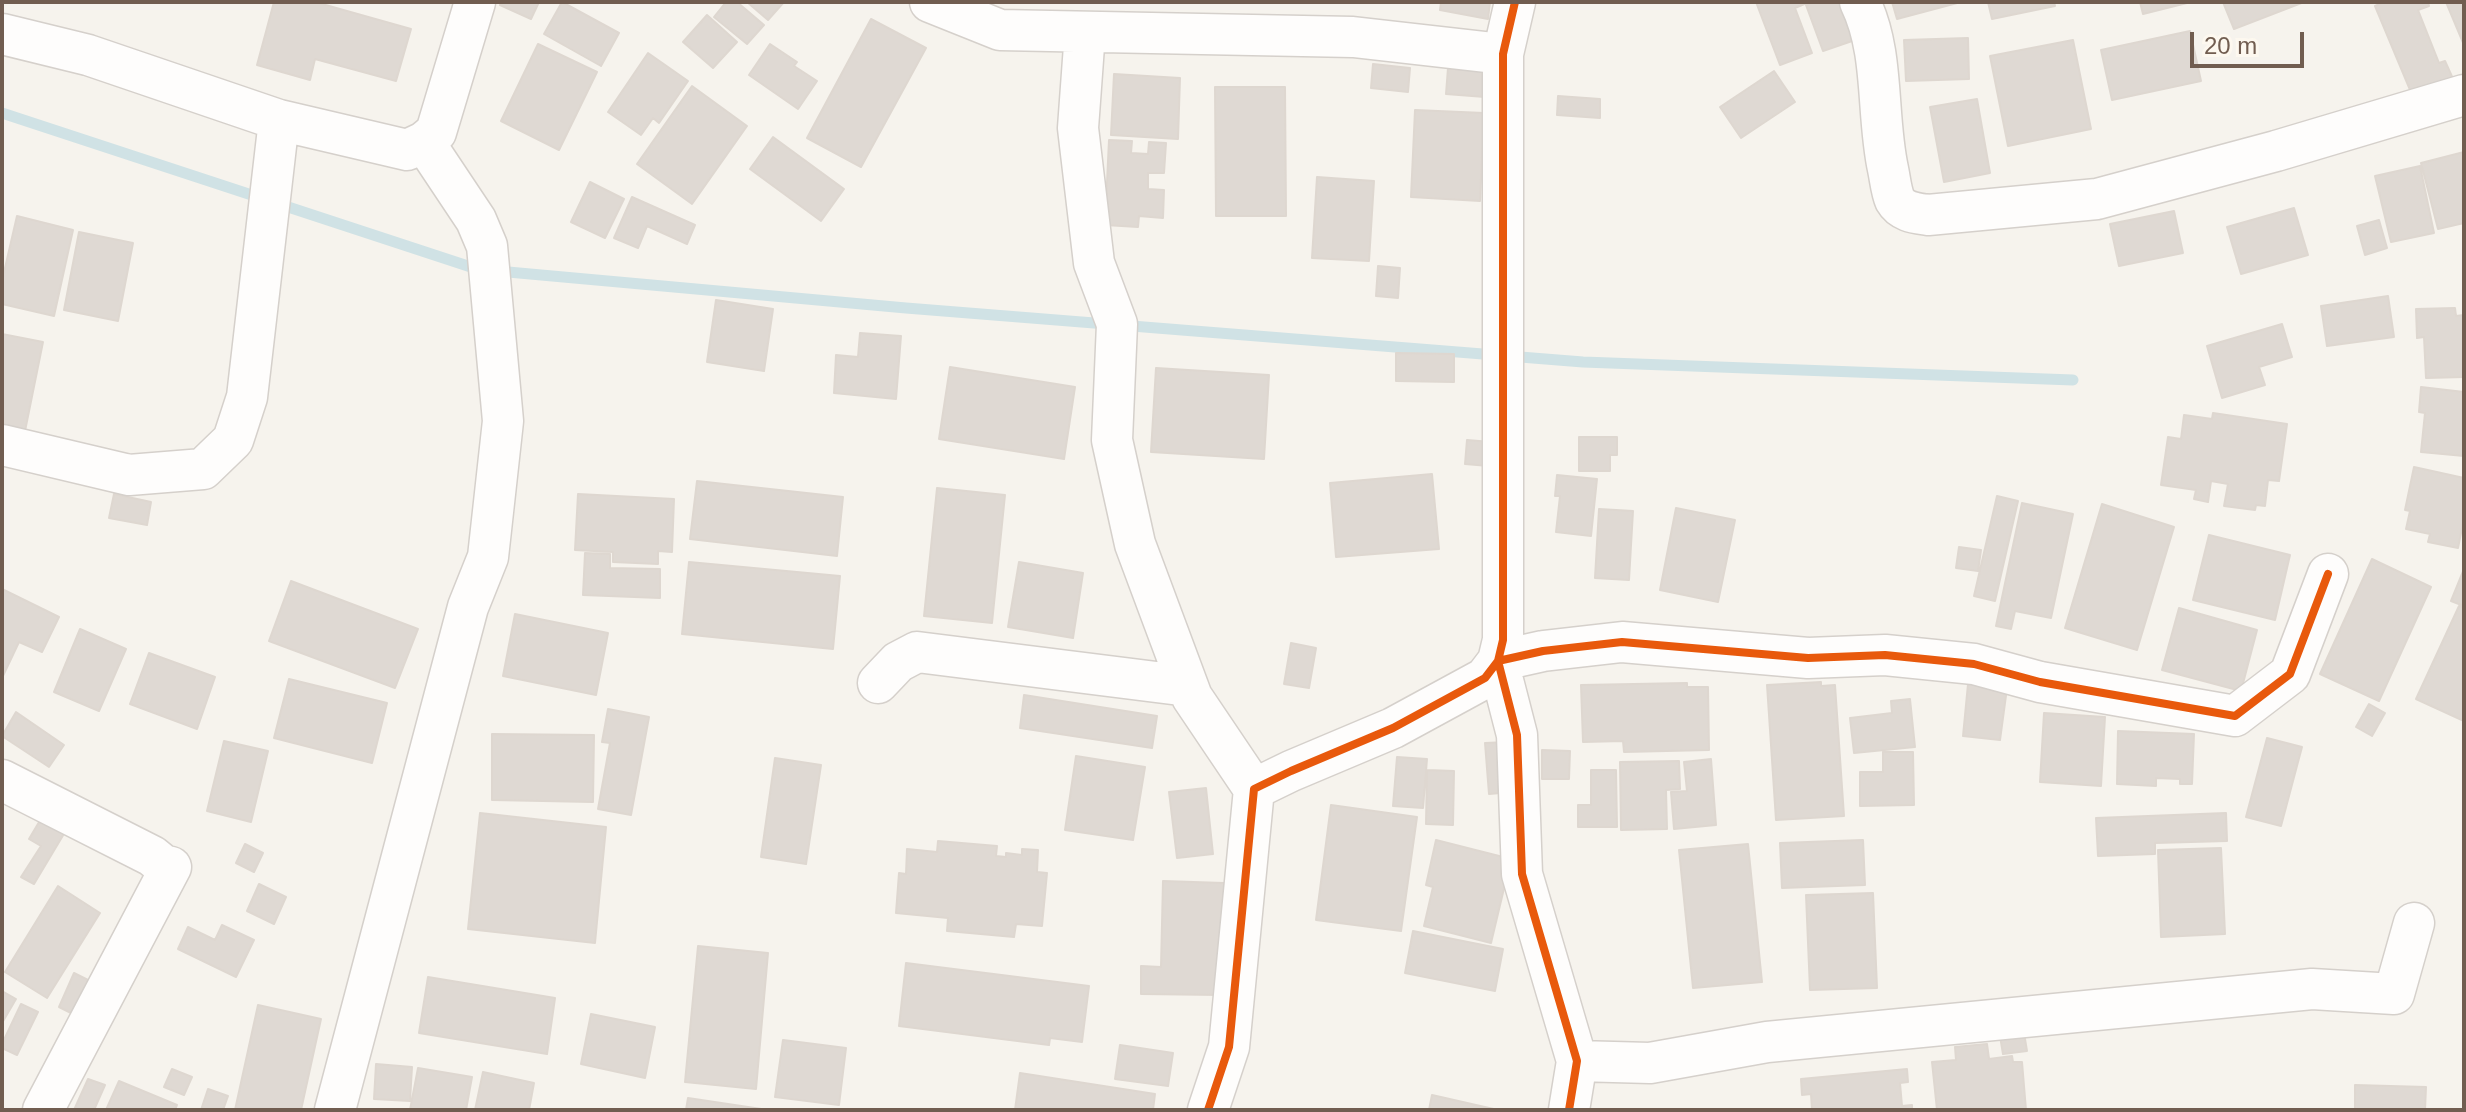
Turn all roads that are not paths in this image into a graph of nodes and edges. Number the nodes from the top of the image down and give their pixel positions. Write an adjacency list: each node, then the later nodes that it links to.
1 (475, 2): 10 (street)
2 (930, 2): 5 (street)
3 (1515, 2): 7 (street)
4 (1860, 2): 8 (street)
5 (1085, 32): 7 (street); 15 (street)
6 (2, 34): 9 (street)
7 (1503, 54): 13 (street)
8 (2464, 95)
9 (279, 120): 10 (street); 11 (street)
10 (424, 142): 21 (street)
11 (2, 445)
12 (2328, 574): 13 (street)
13 (1498, 661): 17 (street); 19 (street)
14 (878, 683): 15 (street)
15 (1188, 686): 17 (street)
16 (2, 780): 20 (street)
17 (1254, 789): 22 (street)
18 (2414, 923): 19 (street)
19 (1577, 1061): 23 (street)
20 (43, 1110)
21 (335, 1110)
22 (1208, 1110)
23 (1569, 1110)

